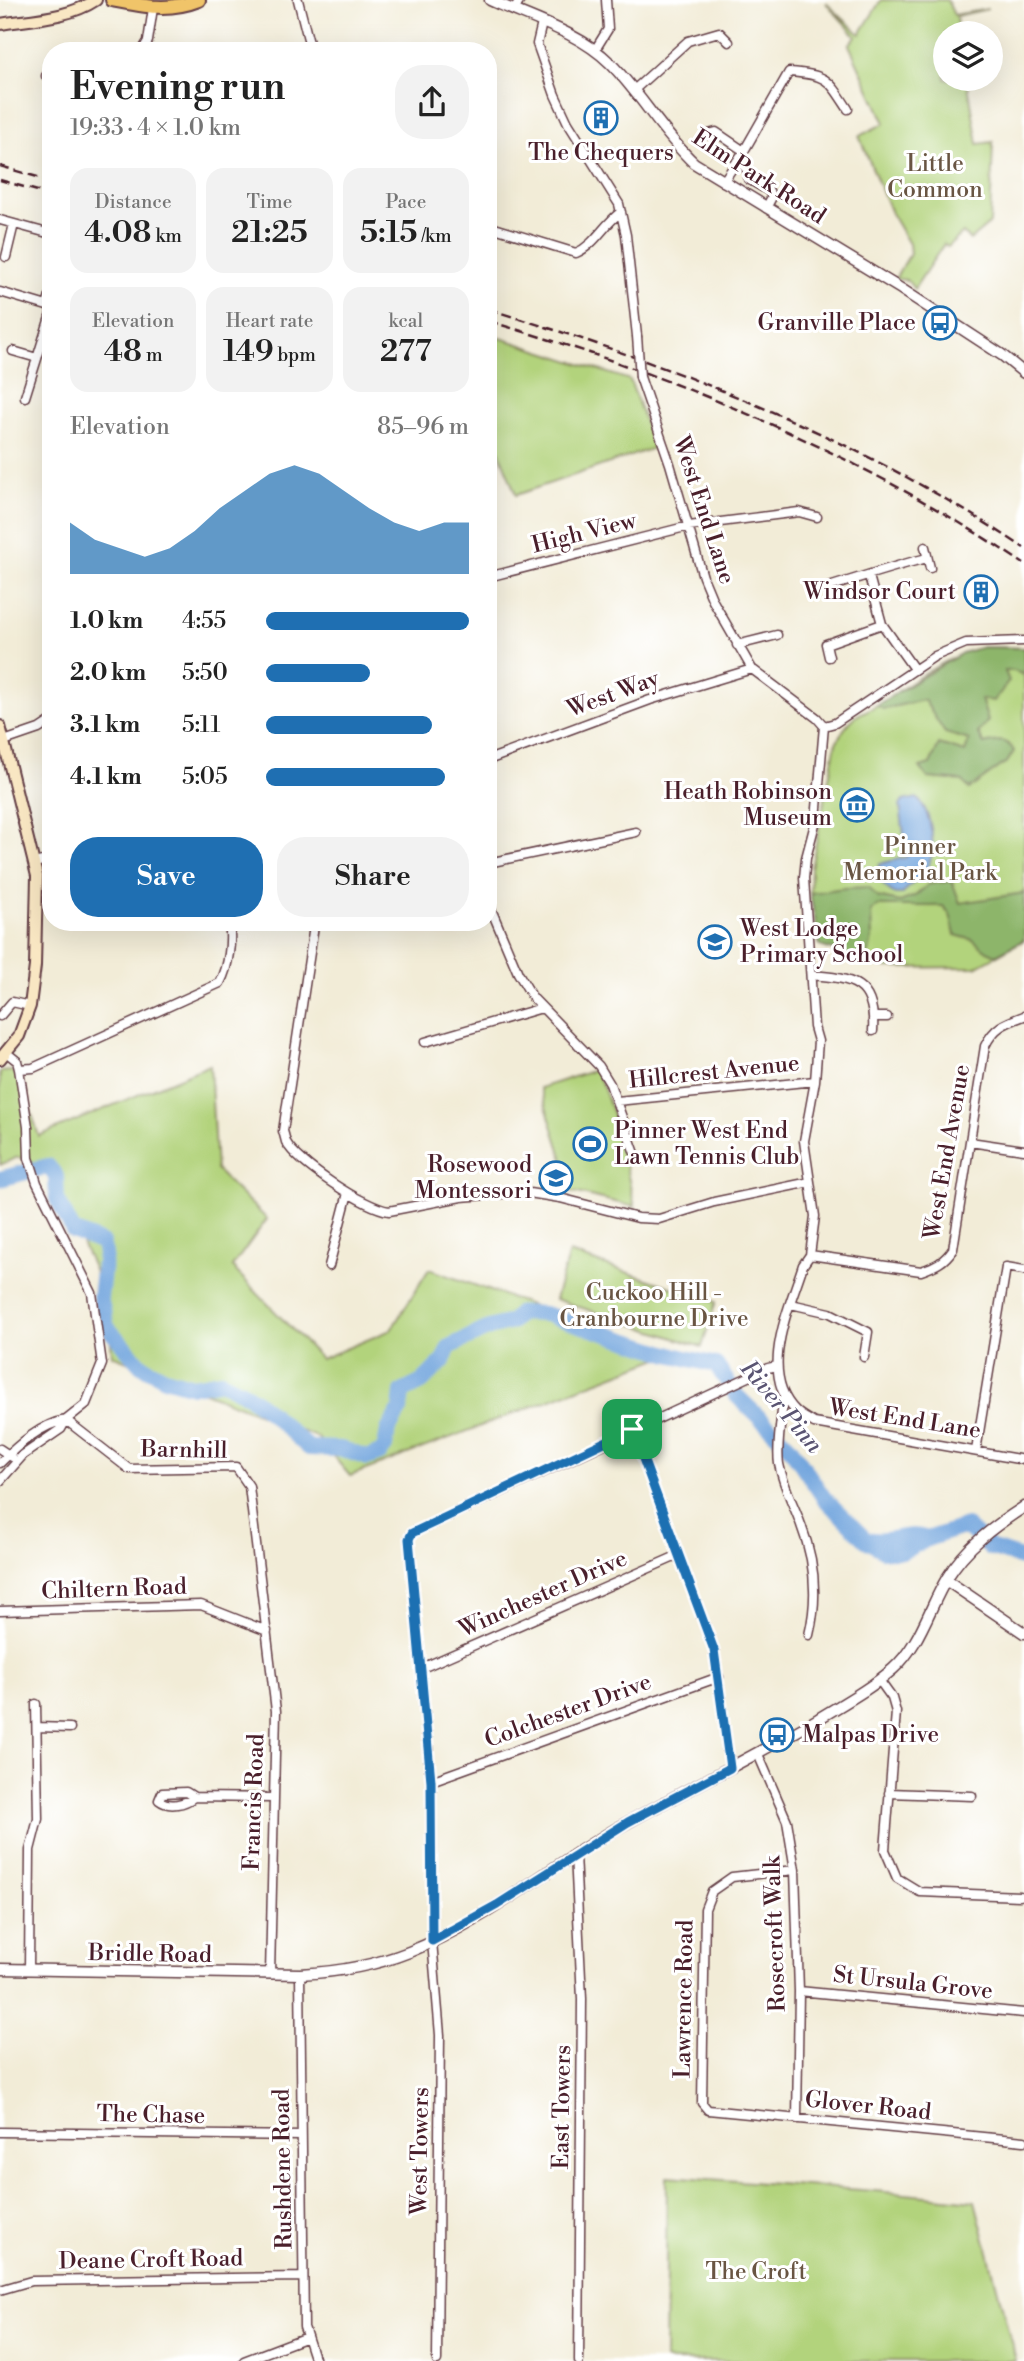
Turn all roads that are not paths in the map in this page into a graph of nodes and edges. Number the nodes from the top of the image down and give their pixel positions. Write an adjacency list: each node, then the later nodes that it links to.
1 (96, 0): 11 (main road)
2 (112, 0): 8 (main road)
3 (199, 0): 8 (main road)
4 (298, 0): 13 (street)
5 (490, 0): 9 (street, Elm Park Road)
6 (520, 0): 9 (street)
7 (606, 0): 15 (street)
8 (153, 8): 12 (street)
9 (514, 11): 10 (street, Elm Park Road)
10 (542, 23): 15 (street, Elm Park Road); 23 (street, West End Lane)
11 (0, 24)
12 (147, 42)
13 (309, 42)
14 (729, 42): 16 (street)
15 (595, 50): 16 (street, Elm Park Road)
16 (634, 90): 21 (street, Elm Park Road)
17 (848, 109): 19 (street)
18 (705, 135): 19 (street)
19 (744, 151): 20 (street)
20 (737, 161): 21 (street); 22 (street)
21 (723, 182): 22 (street, Elm Park Road)
22 (766, 208): 34 (street, Elm Park Road)
23 (621, 212): 26 (street); 37 (street, West End Lane, bridge)
24 (0, 220): 25 (street)
25 (14, 224): 27 (street); 28 (street)
26 (497, 229)
27 (42, 232)
28 (6, 257)
29 (0, 292): 30 (street)
30 (42, 306)
31 (42, 339): 33 (street)
32 (13, 351): 33 (street)
33 (37, 358): 35 (street)
34 (1024, 373)
35 (25, 397)
36 (817, 517): 37 (street, High View)
37 (689, 526): 41 (street, High View); 47 (street, West End Lane)
38 (925, 547): 39 (street)
39 (927, 558): 40 (street); 42 (street)
40 (930, 568)
41 (497, 575)
42 (869, 576): 43 (street); 44 (street)
43 (820, 590)
44 (882, 624): 48 (street); 49 (street)
45 (777, 635): 47 (street)
46 (1024, 641): 49 (street)
47 (737, 645): 50 (street, West End Lane)
48 (829, 657)
49 (914, 668): 52 (street)
50 (752, 669): 52 (street, West End Lane); 55 (street, West Way)
51 (0, 726): 54 (main road)
52 (824, 726): 63 (street)
53 (42, 727): 54 (street)
54 (4, 741): 59 (main road)
55 (497, 757)
56 (636, 832): 58 (street)
57 (42, 861): 59 (street)
58 (497, 861)
59 (34, 863): 64 (main road)
60 (497, 923): 65 (street)
61 (230, 931): 73 (street)
62 (313, 931): 80 (street)
63 (811, 975): 68 (street); 74 (street)
64 (30, 1006): 66 (street); 72 (main road)
65 (542, 1008): 71 (street); 75 (street)
66 (0, 1016)
67 (1024, 1016): 76 (street, West End Avenue)
68 (874, 1017): 69 (street); 70 (street)
69 (887, 1017)
70 (873, 1031)
71 (425, 1042)
72 (4, 1056): 73 (street)
73 (19, 1069): 88 (street)
74 (815, 1080): 75 (street, Hillcrest Avenue); 79 (street)
75 (617, 1101): 78 (street)
76 (970, 1142): 77 (street); 81 (street, West End Avenue)
77 (1024, 1150)
78 (637, 1159)
79 (810, 1182): 80 (street); 81 (street)
80 (348, 1193): 82 (street)
81 (810, 1255): 84 (street)
82 (330, 1266)
83 (1024, 1270): 92 (street)
84 (791, 1304): 85 (street); 86 (street)
85 (864, 1357)
86 (777, 1366): 87 (street); 89 (street)
87 (784, 1395): 92 (street, West End Lane); 104 (street)
88 (66, 1420): 93 (street); 95 (street); 102 (street, Barnhill)
89 (632, 1429): 99 (street); 105 (street, West Towers)
90 (1024, 1448): 94 (street)
91 (0, 1449): 93 (street)
92 (976, 1451): 94 (street, West End Lane)
93 (9, 1454): 95 (street); 96 (street)
94 (1021, 1458)
95 (16, 1462): 97 (street)
96 (0, 1463)
97 (0, 1481)
98 (1024, 1507): 100 (street, Bridle Road)
99 (679, 1555): 105 (street, Winchester Drive); 106 (street)
100 (946, 1580): 103 (street); 107 (street, Bridle Road)
101 (0, 1611): 102 (street, Chiltern Road)
102 (267, 1631): 117 (street, Francis Road)
103 (1024, 1633)
104 (809, 1635)
105 (422, 1668): 113 (street, West Towers)
106 (719, 1678): 112 (street); 113 (street, Colchester Drive)
107 (879, 1680): 111 (street, Bridle Road); 114 (street)
108 (36, 1704): 109 (street)
109 (37, 1727): 110 (street); 123 (street)
110 (70, 1728)
111 (758, 1754): 112 (street, Bridle Road); 119 (street, Rosecroft Walk)
112 (730, 1768): 118 (street, Bridle Road)
113 (431, 1781): 121 (street, West Towers)
114 (889, 1793): 115 (street); 120 (street)
115 (972, 1796)
116 (194, 1797): 117 (street)
117 (274, 1798): 125 (street, Francis Road)
118 (575, 1854): 121 (street, Bridle Road); 139 (street, East Towers)
119 (795, 1870): 126 (street, Rosecroft Walk); 128 (street, Lawrence Road)
120 (1020, 1896)
121 (432, 1941): 124 (street, Bridle Road); 138 (street, West Towers)
122 (0, 1969): 123 (street, Bridle Road)
123 (29, 1970): 125 (street, Bridle Road)
124 (300, 1974): 125 (street, Bridle Road); 131 (street, Rushdene Road)
125 (270, 1975)
126 (799, 1991): 127 (street, St Ursula Grove); 129 (street, Rosecroft Walk)
127 (1024, 2013)
128 (708, 2110): 129 (street, Glover Road)
129 (797, 2119): 132 (street, Glover Road)
130 (0, 2132): 131 (street, The Chase)
131 (301, 2136): 133 (street, Rushdene Road)
132 (1024, 2141)
133 (303, 2277): 134 (street, Deane Croft Road); 135 (street, Rushdene Road)
134 (0, 2290)
135 (307, 2337): 136 (street); 137 (street, Rushdene Road)
136 (244, 2361)
137 (315, 2361)
138 (437, 2361)
139 (579, 2361)

